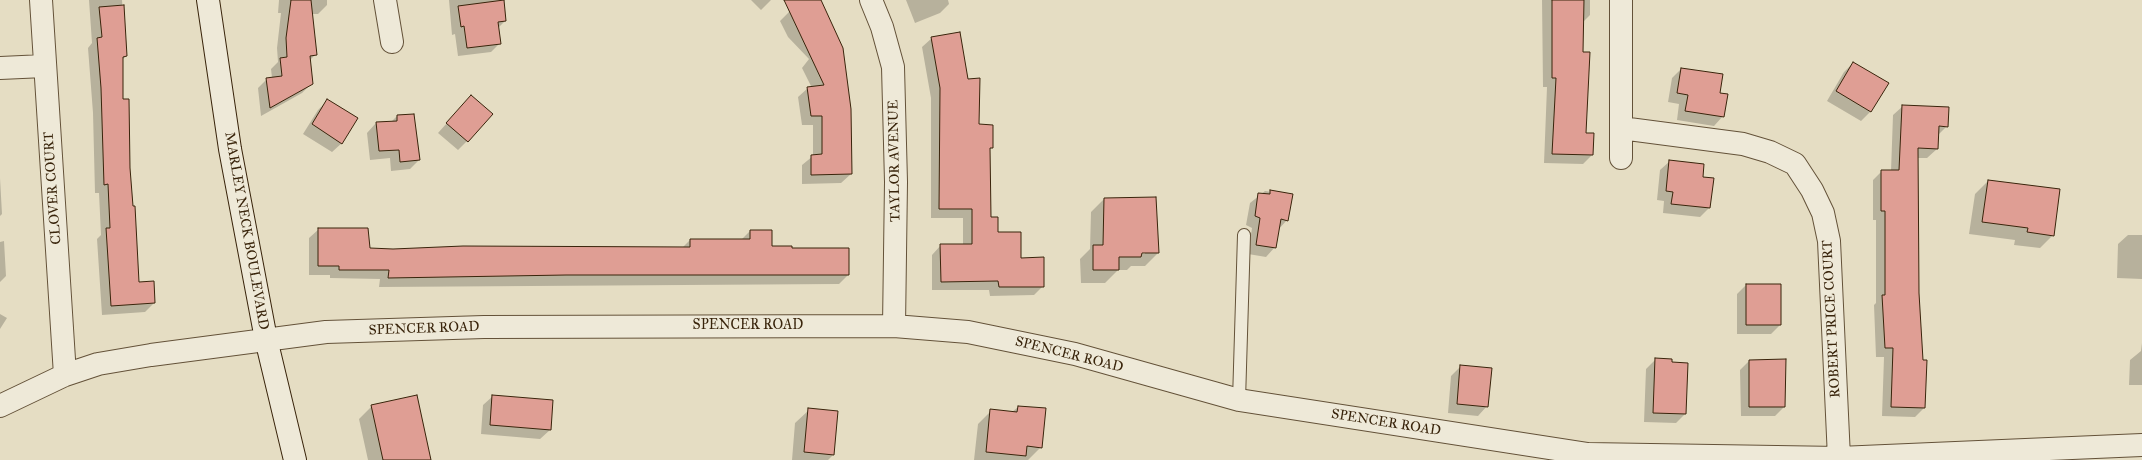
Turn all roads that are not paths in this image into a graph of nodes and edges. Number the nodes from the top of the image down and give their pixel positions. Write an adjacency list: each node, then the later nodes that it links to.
1 (42, 0): 7 (street, CLOVER COURT)
2 (208, 0): 13 (street, MARLEY NECK BOULEVARD)
3 (385, 0): 6 (street)
4 (871, 0): 12 (street, TAYLOR AVENUE)
5 (1621, 0): 9 (street)
6 (392, 42)
7 (44, 66): 8 (street); 14 (street, CLOVER COURT)
8 (0, 68)
9 (1621, 128): 10 (street); 18 (street, ROBERT PRICE COURT)
10 (1621, 158)
11 (1244, 235): 15 (lane)
12 (894, 326): 13 (street, SPENCER ROAD); 15 (street, SPENCER ROAD)
13 (266, 339): 14 (street, SPENCER ROAD); 19 (street, MARLEY NECK BOULEVARD)
14 (65, 375): 16 (street, SPENCER ROAD)
15 (1239, 400): 18 (street, SPENCER ROAD)
16 (0, 406)
17 (2142, 445): 18 (street, SPENCER ROAD)
18 (1839, 458)
19 (295, 460)

